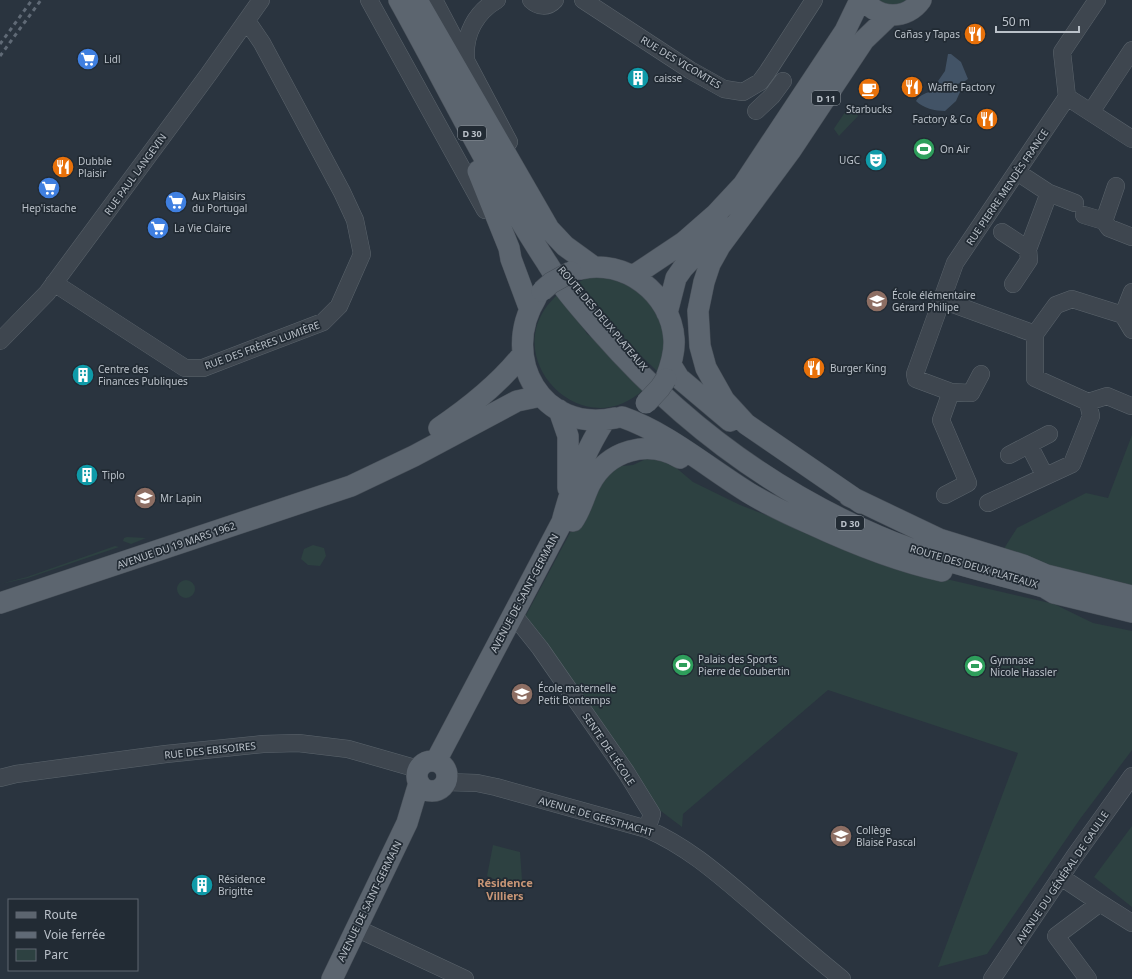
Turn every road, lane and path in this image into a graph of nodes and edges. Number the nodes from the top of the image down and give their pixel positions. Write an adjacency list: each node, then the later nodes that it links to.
1 (261, 0): 18 (street, RUE PAUL LANGEVIN)
2 (369, 0): 35 (street)
3 (390, 0): 35 (main road)
4 (399, 0): 68 (main road, ROUTE DES DEUX PLATEAUX / D 30)
5 (408, 0): 68 (main road, ROUTE DES DEUX PLATEAUX / D 30)
6 (417, 0): 30 (main road)
7 (434, 0): 20 (street)
8 (497, 0): 20 (street)
9 (531, 0): 10 (street)
10 (555, 0)
11 (583, 0): 12 (street, RUE DES VICOMTES)
12 (814, 0)
13 (860, 0): 37 (main road, D 11)
14 (864, 0): 17 (main road)
15 (921, 0): 17 (main road)
16 (1096, 0): 22 (street)
17 (889, 16): 27 (main road, D 11)
18 (247, 21): 38 (street, RUE PAUL LANGEVIN); 38 (street, RUE DES FRÈRES LUMIÈRE)
19 (1132, 50): 24 (street)
20 (466, 59): 30 (street)
21 (783, 82): 23 (street)
22 (1067, 97): 24 (street); 26 (street, RUE PIERRE MENDÈS FRANCE)
23 (756, 112)
24 (1091, 112): 25 (street)
25 (1132, 139)
26 (1017, 172): 29 (street); 41 (street, RUE PIERRE MENDÈS FRANCE)
27 (766, 184): 43 (main road, D 11); 65 (main road)
28 (1116, 186): 31 (street)
29 (1049, 193): 31 (street); 34 (street)
30 (537, 209): 36 (main road)
31 (1104, 221): 33 (street)
32 (1002, 232): 34 (street)
33 (1132, 237)
34 (1028, 249): 39 (street)
35 (511, 259): 42 (main road)
36 (594, 267): 37 (main road); 42 (main road, bridge)
37 (632, 276): 43 (main road)
38 (54, 283): 47 (street, RUE PAUL LANGEVIN)
39 (1013, 284)
40 (1132, 292): 44 (street)
41 (942, 300): 46 (street); 51 (street, RUE PIERRE MENDÈS FRANCE)
42 (530, 310): 48 (main road)
43 (667, 313): 49 (main road)
44 (1123, 315): 45 (street); 46 (street)
45 (1132, 330)
46 (1035, 334): 53 (street)
47 (0, 341)
48 (522, 355): 52 (main road); 61 (main road, AVENUE DU 19 MARS 1962)
49 (668, 372): 56 (main road, bridge); 65 (main road)
50 (980, 374): 51 (street)
51 (950, 392): 63 (street)
52 (541, 396): 55 (main road); 61 (main road, AVENUE DU 19 MARS 1962)
53 (1088, 402): 54 (street); 60 (street)
54 (1131, 406)
55 (559, 410): 56 (main road); 64 (main road)
56 (613, 418): 62 (main road); 64 (main road, AVENUE DE SAINT-GERMAIN)
57 (1049, 434): 58 (street)
58 (1029, 445): 59 (street); 60 (street)
59 (1009, 455)
60 (1045, 476): 66 (street)
61 (351, 486): 70 (main road, AVENUE DU 19 MARS 1962)
62 (751, 494): 67 (main road); 68 (main road)
63 (945, 495)
64 (568, 498): 67 (main road, AVENUE DE SAINT-GERMAIN)
65 (861, 503): 68 (main road)
66 (988, 503)
67 (547, 552): 72 (main road, AVENUE DE SAINT-GERMAIN)
68 (1050, 584): 69 (main road, ROUTE DES DEUX PLATEAUX / D 30); 71 (main road, ROUTE DES DEUX PLATEAUX / D 30)
69 (1132, 596)
70 (0, 603)
71 (1132, 612)
72 (513, 614): 74 (main road, AVENUE DE SAINT-GERMAIN); 76 (street, SENTE DE L'ÉCOLE)
73 (1132, 776): 77 (street, AVENUE DU GÉNÉRAL DE GAULLE)
74 (430, 777): 75 (street, RUE DES EBISOIRES); 76 (street, AVENUE DE GEESTHACHT); 80 (main road, AVENUE DE SAINT-GERMAIN)
75 (0, 778)
76 (647, 829): 83 (street, AVENUE DE GEESTHACHT)
77 (1061, 877): 78 (street); 84 (street, AVENUE DU GÉNÉRAL DE GAULLE)
78 (1100, 903): 79 (street); 85 (street)
79 (1132, 923)
80 (356, 928): 81 (main road, AVENUE DE SAINT-GERMAIN); 82 (street)
81 (332, 979)
82 (466, 979)
83 (842, 979)
84 (992, 979)
85 (1088, 979)

